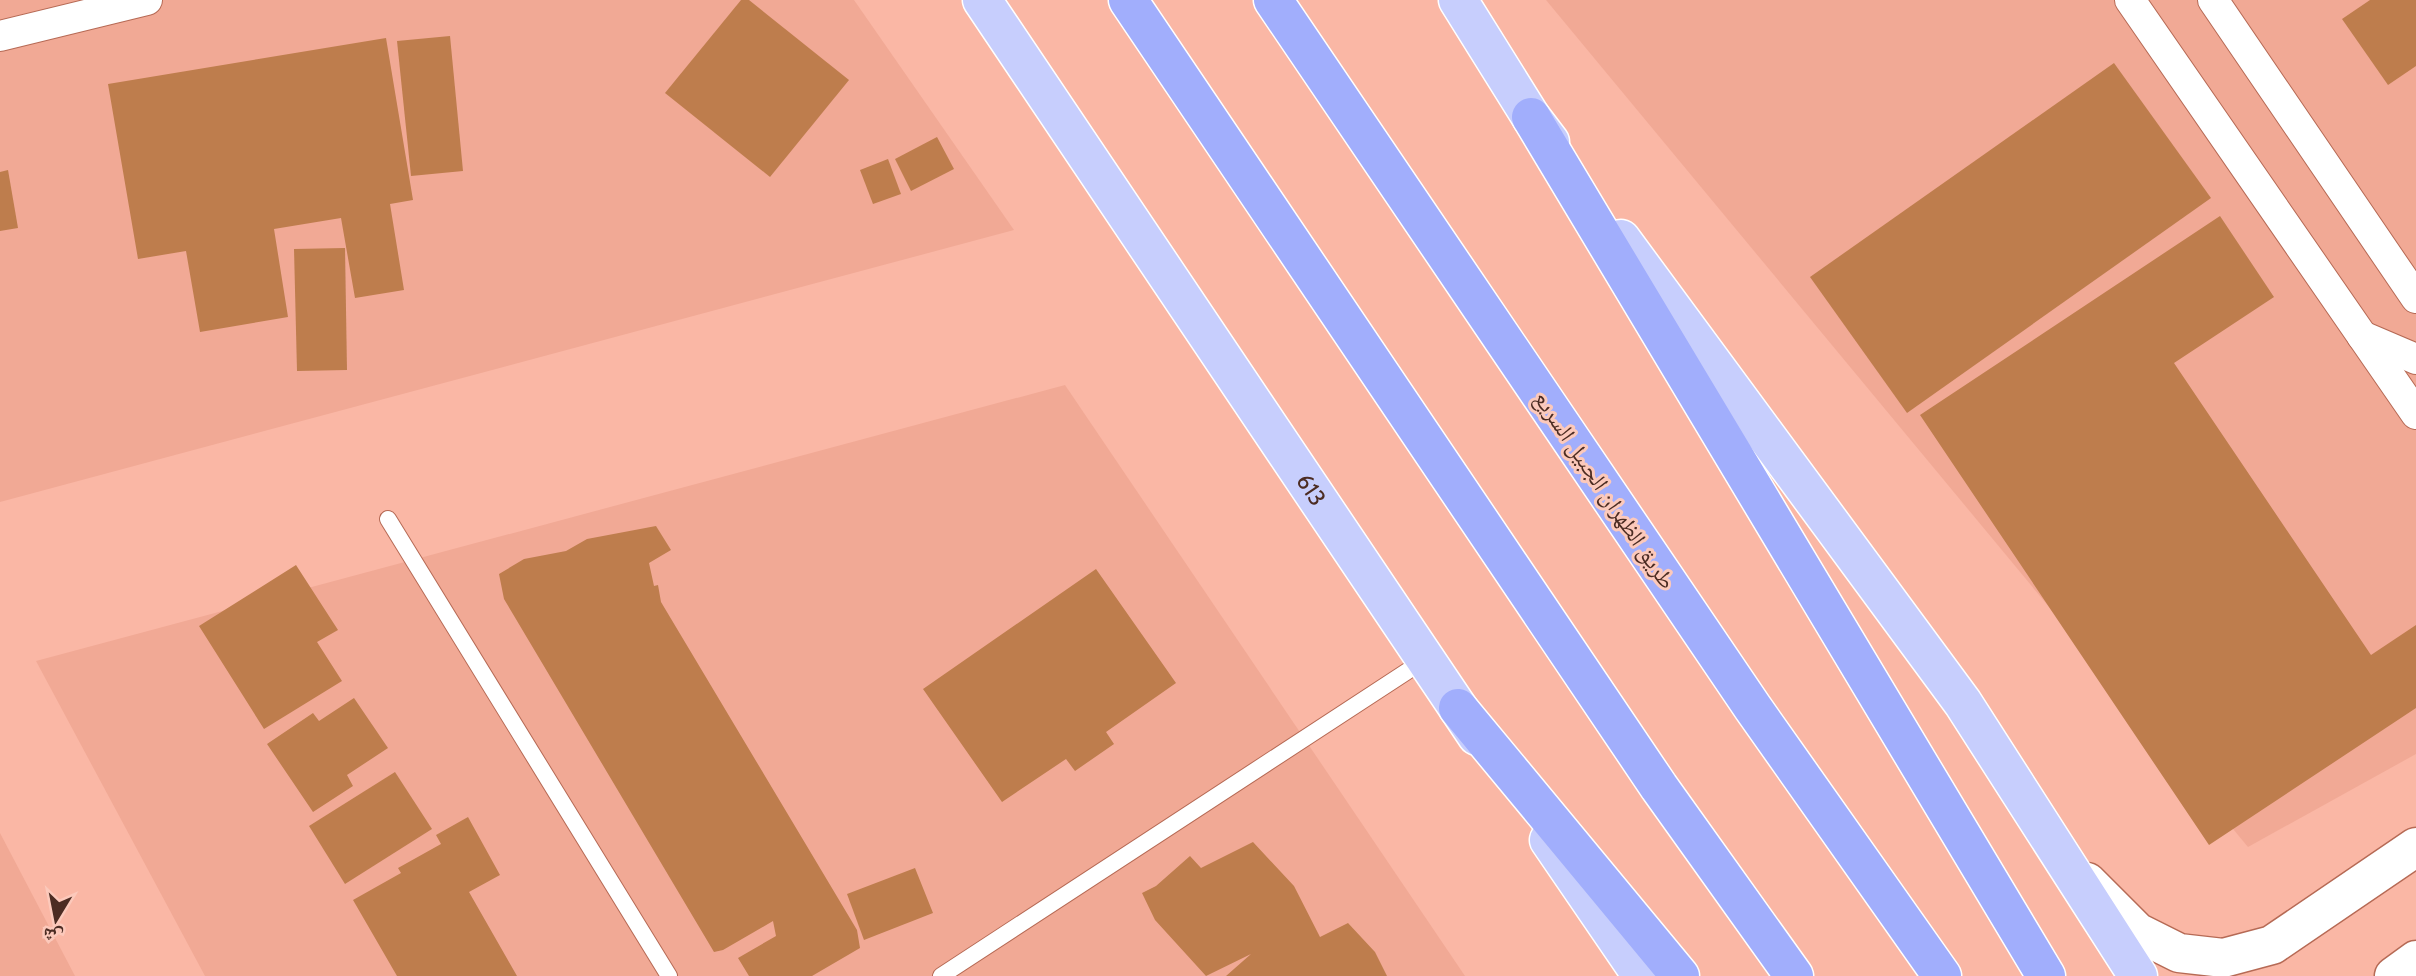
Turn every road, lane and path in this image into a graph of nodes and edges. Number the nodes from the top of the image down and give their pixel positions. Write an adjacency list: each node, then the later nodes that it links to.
1 (147, 0): 8 (street)
2 (982, 0): 15 (main road, 613)
3 (1128, 0): 24 (highway)
4 (1273, 0): 25 (highway, طريق الظهران الجبيل السريع)
5 (2130, 0): 11 (street)
6 (2213, 0): 10 (street)
7 (1465, 5): 9 (main road)
8 (0, 36)
9 (1531, 117): 18 (main road); 26 (highway)
10 (2416, 298)
11 (2362, 336): 12 (street); 13 (street)
12 (2416, 359)
13 (2416, 414)
14 (388, 519): 20 (lane)
15 (1426, 659): 16 (main road, 613); 21 (lane)
16 (1458, 708): 22 (main road, 613); 23 (highway)
17 (2416, 847): 18 (street)
18 (2062, 857): 27 (main road)
19 (2416, 960): 28 (street)
20 (669, 976)
21 (941, 976)
22 (1642, 976)
23 (1680, 976)
24 (1794, 976)
25 (1942, 976)
26 (2046, 976)
27 (2138, 976)
28 (2394, 976)

